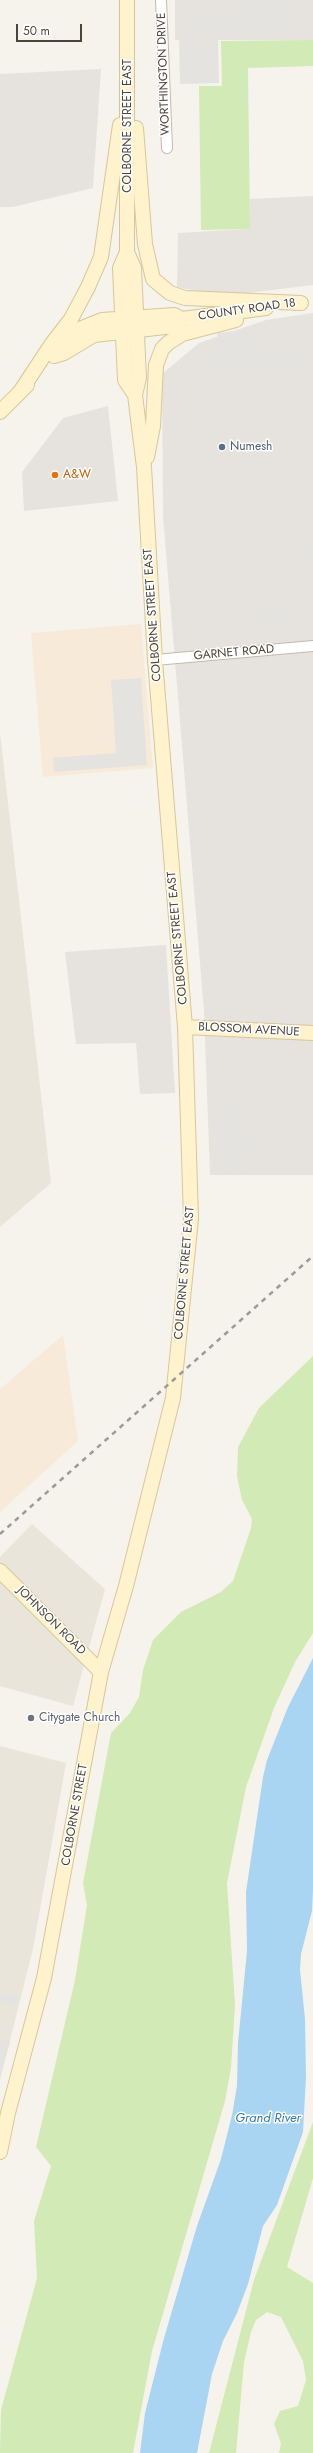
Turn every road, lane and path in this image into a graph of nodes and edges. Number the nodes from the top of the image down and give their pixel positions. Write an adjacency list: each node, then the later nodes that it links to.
1 (127, 0): 3 (main road, COLBORNE STREET EAST)
2 (161, 0): 4 (street, WORTHINGTON DRIVE)
3 (128, 66): 5 (main road, COLBORNE STREET EAST); 6 (main road); 10 (main road)
4 (167, 148)
5 (127, 252): 7 (main road, COLBORNE STREET EAST); 8 (main road, COLBORNE STREET EAST)
6 (307, 302): 7 (main road, COUNTY ROAD 18); 12 (main road)
7 (137, 324): 8 (main road, COUNTY ROAD 18); 9 (main road, COLBORNE STREET EAST)
8 (121, 325): 9 (main road, COLBORNE STREET EAST); 10 (main road, COUNTY ROAD 18)
9 (134, 395): 12 (main road, COLBORNE STREET EAST)
10 (16, 396): 11 (main road, COUNTY ROAD 18)
11 (0, 412)
12 (144, 467): 14 (main road, COLBORNE STREET EAST)
13 (313, 646): 14 (street, GARNET ROAD)
14 (155, 660): 15 (main road, COLBORNE STREET EAST)
15 (185, 1027): 16 (main road, BLOSSOM AVENUE); 17 (main road, COLBORNE STREET EAST)
16 (313, 1033)
17 (153, 1479): 19 (main road, COLBORNE STREET)
18 (0, 1571): 19 (main road, JOHNSON ROAD)
19 (101, 1672): 20 (main road, COLBORNE STREET)
20 (4, 2112): 21 (main road, COLBORNE STREET)
21 (0, 2152)

